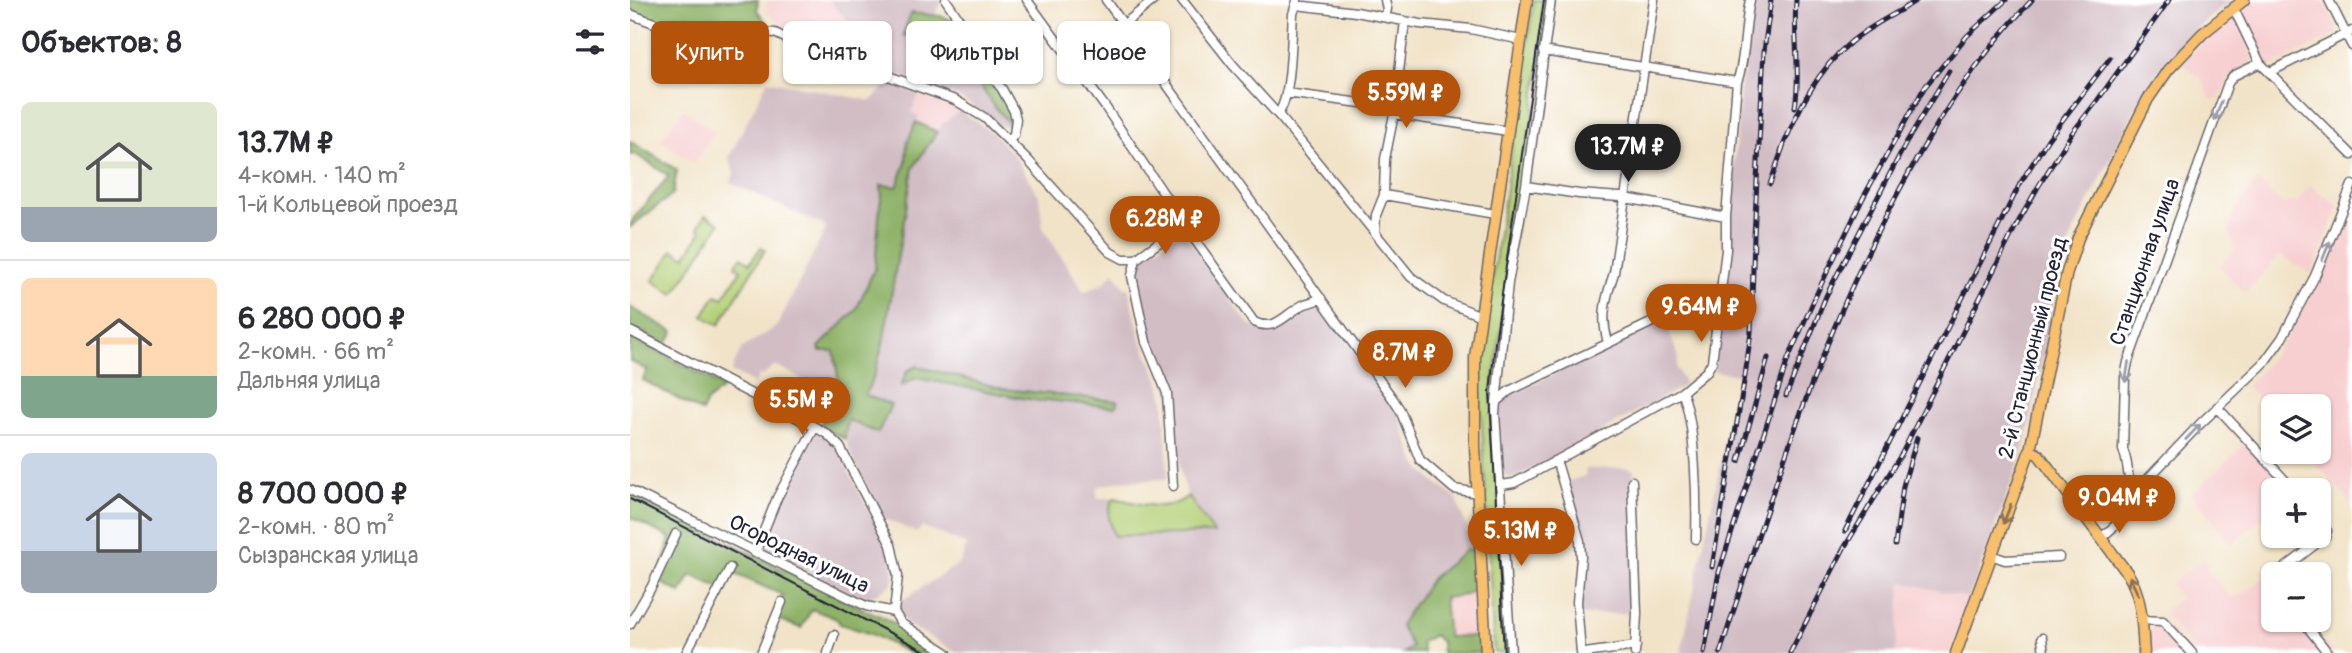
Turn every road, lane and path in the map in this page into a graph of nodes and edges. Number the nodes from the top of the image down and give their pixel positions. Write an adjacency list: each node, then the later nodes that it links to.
1 (946, 0): 33 (street)
2 (1027, 0): 42 (street)
3 (1106, 0): 17 (street)
4 (1154, 0): 18 (street)
5 (1182, 0): 31 (street)
6 (1385, 0): 16 (street)
7 (1527, 0): 21 (main road)
8 (1551, 0): 23 (street)
9 (1654, 0): 25 (street)
10 (1750, 0): 27 (street)
11 (2244, 0): 14 (main road, 2-й Станционный проезд)
12 (2329, 0): 20 (street)
13 (1297, 3): 16 (street); 29 (street)
14 (2233, 7): 24 (street); 53 (main road, 2-й Станционный проезд)
15 (630, 14): 33 (street)
16 (1385, 17): 19 (street)
17 (1120, 21)
18 (1128, 21)
19 (1405, 21): 21 (street); 30 (street)
20 (2349, 32): 22 (street); 26 (street)
21 (1521, 40): 32 (main road)
22 (2352, 46)
23 (1543, 51): 25 (street); 36 (street)
24 (2260, 63): 26 (street); 61 (street, Станционная улица, one-way to 61)
25 (1644, 66): 27 (street); 38 (street)
26 (2270, 72): 34 (street)
27 (1737, 82): 40 (street)
28 (1166, 84): 44 (street)
29 (1286, 93): 30 (street); 31 (street)
30 (1395, 110): 32 (street); 37 (street)
31 (1278, 114): 41 (street)
32 (1507, 131): 39 (main road)
33 (1009, 141): 43 (street)
34 (2352, 155)
35 (2352, 185): 51 (street, one-way to 35)
36 (1526, 186): 38 (street); 50 (street)
37 (1384, 195): 39 (street); 41 (street)
38 (1625, 198): 40 (street); 48 (street)
39 (1495, 214): 46 (main road)
40 (1726, 217): 45 (street)
41 (1374, 231): 46 (street)
42 (1190, 233): 43 (street); 44 (street)
43 (1136, 259): 58 (street)
44 (1321, 298): 60 (street)
45 (1719, 298): 48 (street); 49 (street)
46 (1481, 316): 60 (main road)
47 (630, 331): 52 (street)
48 (1608, 342): 50 (street)
49 (1682, 391): 54 (street); 64 (street)
50 (1497, 401): 57 (street)
51 (2217, 407): 55 (street); 61 (street, one-way to 51)
52 (814, 427): 66 (street); 72 (street)
53 (2031, 450): 63 (main road); 67 (main road, 2-й Станционный проезд, one-way to 67)
54 (1554, 461): 57 (street); 85 (street)
55 (2283, 478)
56 (1632, 481): 78 (street)
57 (1502, 485): 84 (street)
58 (1173, 486)
59 (630, 489): 66 (street, Огородная улица)
60 (1478, 493): 83 (main road)
61 (2134, 495): 63 (street)
62 (676, 534): 74 (street)
63 (2101, 537): 73 (main road, one-way to 63)
64 (1696, 539)
65 (2309, 548): 69 (street)
66 (755, 553): 72 (street, Огородная улица)
67 (1991, 555): 68 (street); 86 (main road, 2-й Станционный проезд)
68 (2059, 556)
69 (2291, 562)
70 (730, 568): 79 (street)
71 (782, 602): 80 (street)
72 (894, 612): 82 (street, Огородная улица)
73 (2141, 620): 88 (main road); 89 (street)
74 (630, 624)
75 (2311, 632): 90 (street)
76 (834, 635): 81 (street)
77 (2042, 638): 87 (street)
78 (1636, 649): 85 (street)
79 (686, 653)
80 (761, 653)
81 (828, 653)
82 (947, 653)
83 (1486, 653)
84 (1511, 653)
85 (1583, 653)
86 (1956, 653)
87 (2044, 653)
88 (2144, 653)
89 (2192, 653)
90 (2328, 653)

